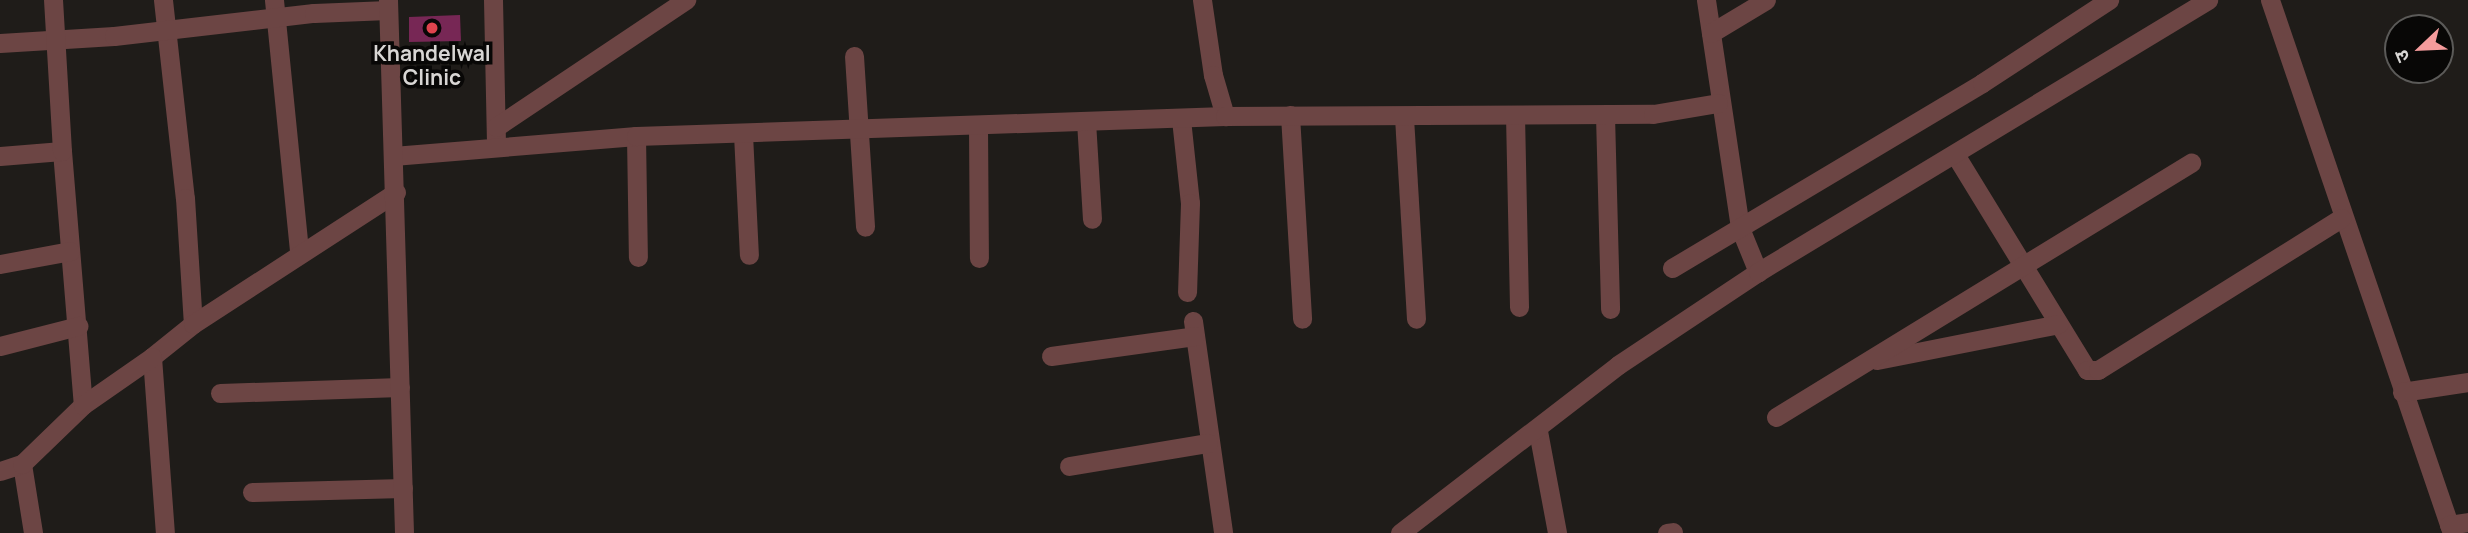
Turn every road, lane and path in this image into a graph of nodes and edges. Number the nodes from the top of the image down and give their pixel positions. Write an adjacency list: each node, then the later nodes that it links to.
1 (53, 0): 15 (street)
2 (163, 0): 13 (street)
3 (493, 0): 29 (street)
4 (686, 0): 29 (street)
5 (1202, 0): 22 (street)
6 (1706, 0): 14 (street)
7 (1766, 0): 14 (street)
8 (2109, 0): 40 (street)
9 (2208, 0): 34 (street)
10 (2270, 0): 37 (street)
11 (388, 5): 12 (street); 33 (street)
12 (274, 8): 13 (street); 42 (street)
13 (166, 30): 15 (street); 55 (street)
14 (1711, 33): 18 (street)
15 (54, 39): 16 (street); 31 (street)
16 (0, 43)
17 (854, 56): 27 (street)
18 (1718, 103): 21 (street); 40 (street)
19 (1290, 115): 22 (street); 23 (street); 53 (street)
20 (1515, 115): 21 (street); 23 (street); 51 (street)
21 (1605, 115): 52 (street)
22 (1225, 116): 24 (street)
23 (1404, 117): 54 (street)
24 (1181, 119): 25 (street); 50 (street)
25 (1086, 121): 26 (street); 38 (street)
26 (978, 127): 27 (street); 45 (street)
27 (859, 130): 28 (street); 39 (street)
28 (743, 134): 30 (street); 43 (street)
29 (496, 136): 30 (street); 33 (street)
30 (636, 136): 44 (street)
31 (62, 151): 32 (street); 41 (street)
32 (0, 156)
33 (393, 156): 36 (street)
34 (1956, 156): 47 (street); 49 (street)
35 (2191, 163): 47 (street)
36 (396, 192): 42 (street); 63 (street)
37 (2341, 218): 56 (street); 64 (street)
38 (1091, 219)
39 (865, 228)
40 (1740, 228): 48 (street); 49 (street)
41 (70, 251): 46 (street); 57 (street)
42 (299, 252): 55 (street)
43 (749, 255)
44 (638, 257)
45 (979, 258)
46 (0, 264)
47 (2023, 265): 56 (street); 61 (street)
48 (1672, 268)
49 (1758, 272): 68 (street)
50 (1187, 292)
51 (1519, 307)
52 (1610, 309)
53 (1302, 318)
54 (1416, 319)
55 (193, 324): 60 (street)
56 (2059, 324): 61 (street)
57 (78, 326): 58 (street); 66 (street)
58 (0, 346)
59 (1051, 356): 69 (street)
60 (152, 357): 66 (street); 77 (street)
61 (1865, 362): 67 (street)
62 (2468, 382): 64 (street)
63 (400, 387): 65 (street); 73 (street)
64 (2402, 392): 75 (street)
65 (220, 393)
66 (83, 405): 70 (street)
67 (1776, 417)
68 (1538, 431): 80 (street); 81 (street)
69 (1208, 443): 71 (street); 79 (street)
70 (22, 464): 72 (street); 76 (street)
71 (1069, 466)
72 (0, 471)
73 (403, 488): 74 (street); 78 (street)
74 (251, 492)
75 (2456, 527)
76 (33, 533)
77 (164, 533)
78 (404, 533)
79 (1223, 533)
80 (1400, 533)
81 (1557, 533)

